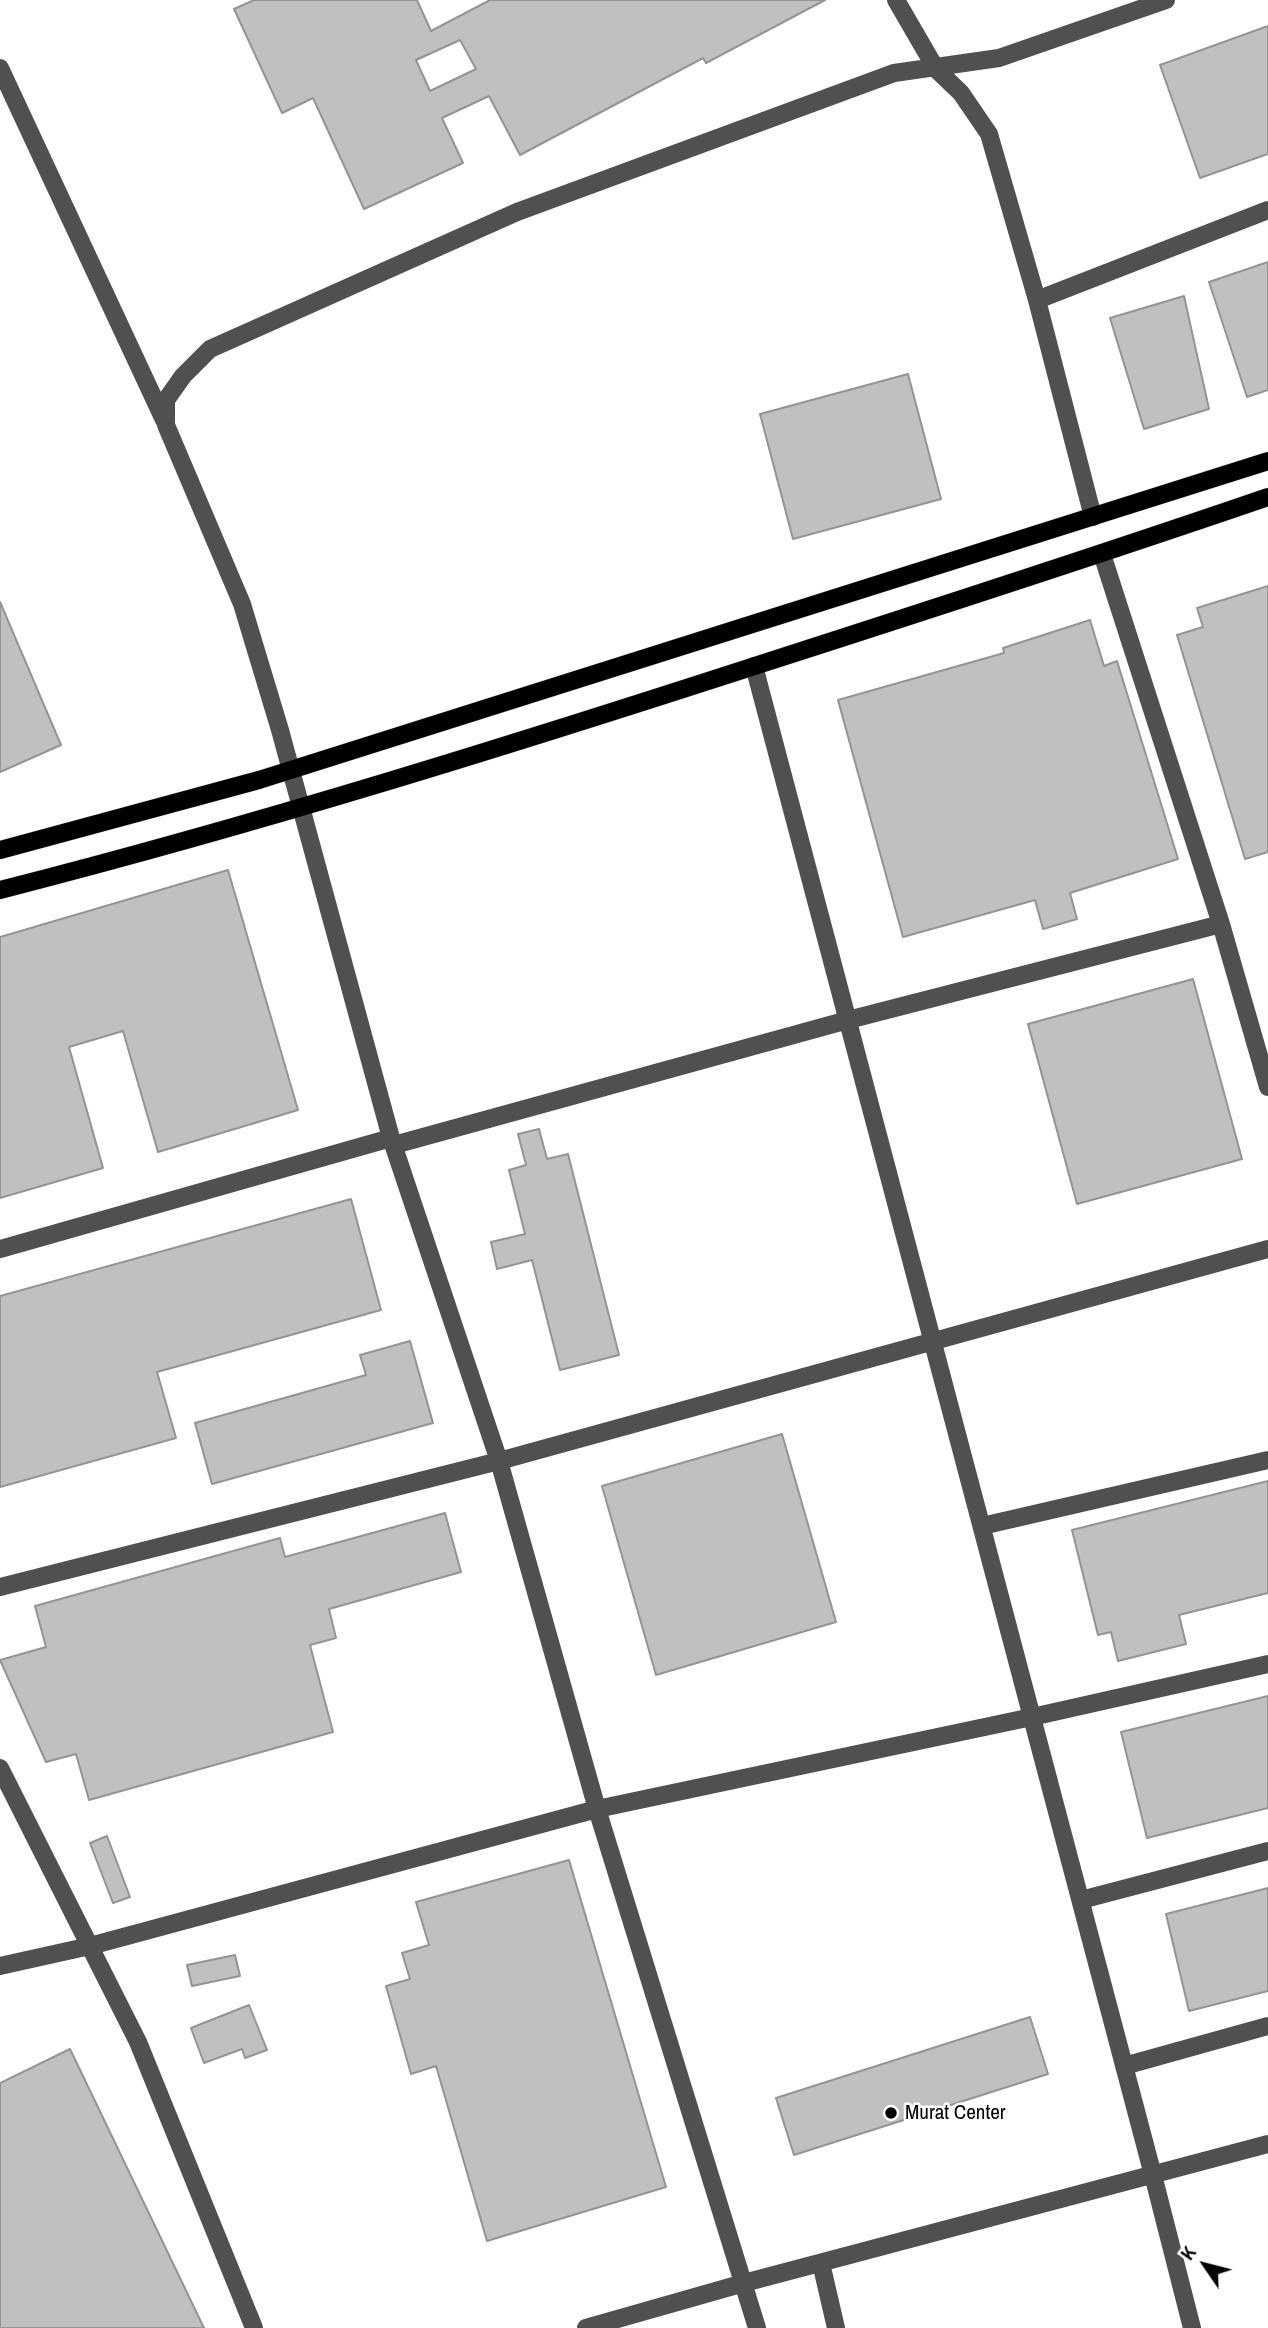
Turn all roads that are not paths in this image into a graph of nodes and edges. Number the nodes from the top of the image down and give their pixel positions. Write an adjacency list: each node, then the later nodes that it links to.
1 (896, 0): 4 (street)
2 (1166, 0): 4 (street)
3 (0, 68): 7 (street)
4 (936, 69): 6 (street); 7 (street)
5 (1268, 210): 6 (street)
6 (1037, 300): 10 (street)
7 (166, 425): 13 (street)
8 (1268, 461): 10 (main road)
9 (1268, 497): 11 (main road)
10 (1093, 517): 13 (main road)
11 (1102, 554): 12 (main road); 17 (street)
12 (754, 666): 14 (main road); 18 (street)
13 (291, 770): 14 (street); 15 (main road)
14 (301, 807): 16 (main road); 20 (street)
15 (0, 850)
16 (0, 890)
17 (1221, 924): 18 (street); 19 (street)
18 (848, 1020): 20 (street); 23 (street)
19 (1268, 1087)
20 (392, 1141): 22 (street); 25 (street)
21 (1268, 1249): 23 (street)
22 (0, 1250)
23 (933, 1342): 25 (street); 26 (street)
24 (1268, 1460): 26 (street)
25 (499, 1461): 27 (street); 31 (street)
26 (982, 1526): 29 (street)
27 (0, 1587)
28 (1268, 1664): 29 (street)
29 (1032, 1717): 31 (street); 33 (street)
30 (0, 1768): 34 (street)
31 (597, 1809): 34 (street); 41 (street)
32 (1268, 1851): 33 (street)
33 (1081, 1900): 37 (street)
34 (90, 1946): 35 (street); 42 (street)
35 (0, 1966)
36 (1268, 2026): 37 (street)
37 (1124, 2066): 39 (street)
38 (1268, 2144): 39 (street)
39 (1153, 2175): 40 (street); 46 (street)
40 (821, 2263): 41 (street); 45 (street)
41 (744, 2283): 43 (street); 44 (street)
42 (254, 2328)
43 (586, 2328)
44 (757, 2328)
45 (836, 2328)
46 (1192, 2328)

